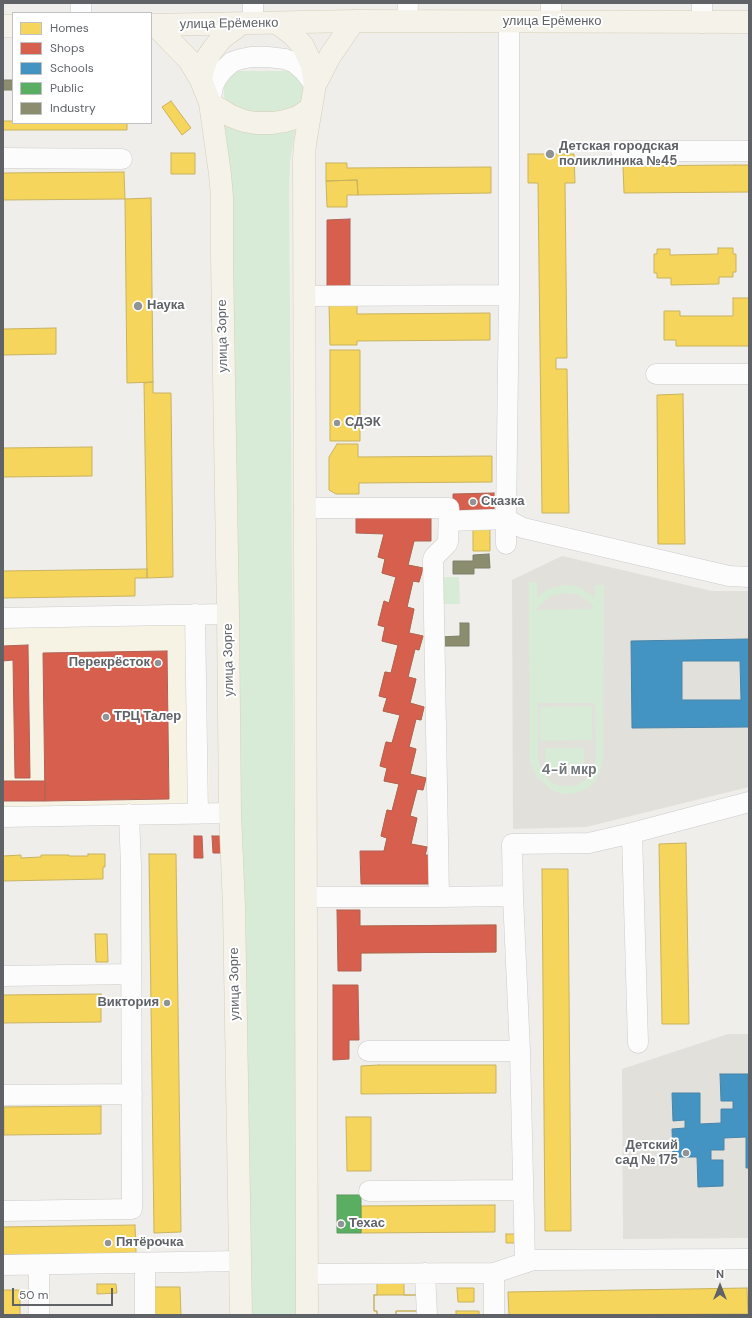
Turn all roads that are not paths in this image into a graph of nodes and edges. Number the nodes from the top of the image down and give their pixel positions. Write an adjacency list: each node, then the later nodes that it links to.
1 (408, 12): 5 (main road, улица Ерёменко); 6 (main road, улица Ерёменко)
2 (551, 12): 3 (main road, улица Ерёменко); 6 (main road, улица Ерёменко)
3 (702, 13): 7 (main road, улица Ерёменко)
4 (249, 17): 8 (main road, улица Ерёменко); 9 (main road, улица Ерёменко); 10 (main road)
5 (354, 21): 8 (main road, улица Ерёменко); 11 (main road)
6 (509, 21): 18 (street)
7 (749, 22)
8 (277, 23): 11 (main road)
9 (153, 25): 10 (main road, улица Зорге)
10 (201, 80): 12 (main road, улица Зорге)
11 (315, 85): 12 (street); 13 (main road)
12 (210, 103): 13 (main road); 28 (main road, улица Зорге)
13 (311, 108): 19 (main road)
14 (621, 151): 15 (street)
15 (749, 151)
16 (3, 158): 17 (street)
17 (122, 159)
18 (509, 295): 19 (street); 23 (street)
19 (304, 296): 22 (main road)
20 (656, 374): 21 (street)
21 (749, 374)
22 (304, 508): 24 (street); 37 (main road)
23 (506, 519): 24 (street); 25 (street); 26 (street)
24 (449, 521): 38 (street)
25 (506, 544)
26 (749, 576)
27 (195, 614): 28 (street); 29 (street); 33 (street)
28 (228, 614): 31 (main road, улица Зорге)
29 (3, 618)
30 (749, 802): 35 (street)
31 (230, 813): 33 (street); 50 (main road, улица Зорге)
32 (129, 814): 33 (street); 34 (street); 39 (street)
33 (198, 814)
34 (3, 817)
35 (632, 833): 36 (street); 41 (street)
36 (513, 896): 38 (street); 43 (street)
37 (306, 897): 38 (street); 57 (main road)
38 (439, 897)
39 (131, 974): 40 (street); 44 (street)
40 (3, 976)
41 (638, 1043)
42 (368, 1051): 43 (street)
43 (520, 1051): 46 (street)
44 (132, 1094): 45 (street); 48 (street)
45 (3, 1095)
46 (523, 1190): 47 (street); 51 (street)
47 (368, 1191)
48 (3, 1211)
49 (749, 1259): 51 (street)
50 (239, 1261): 52 (street); 60 (main road, улица Зорге)
51 (525, 1262): 56 (street)
52 (145, 1263): 54 (street); 59 (street)
53 (3, 1265): 54 (street)
54 (38, 1265): 58 (street)
55 (425, 1273): 56 (street); 57 (street); 62 (street)
56 (494, 1273): 63 (street)
57 (306, 1274): 61 (main road)
58 (39, 1315)
59 (146, 1315)
60 (241, 1315)
61 (306, 1315)
62 (427, 1315)
63 (494, 1315)

